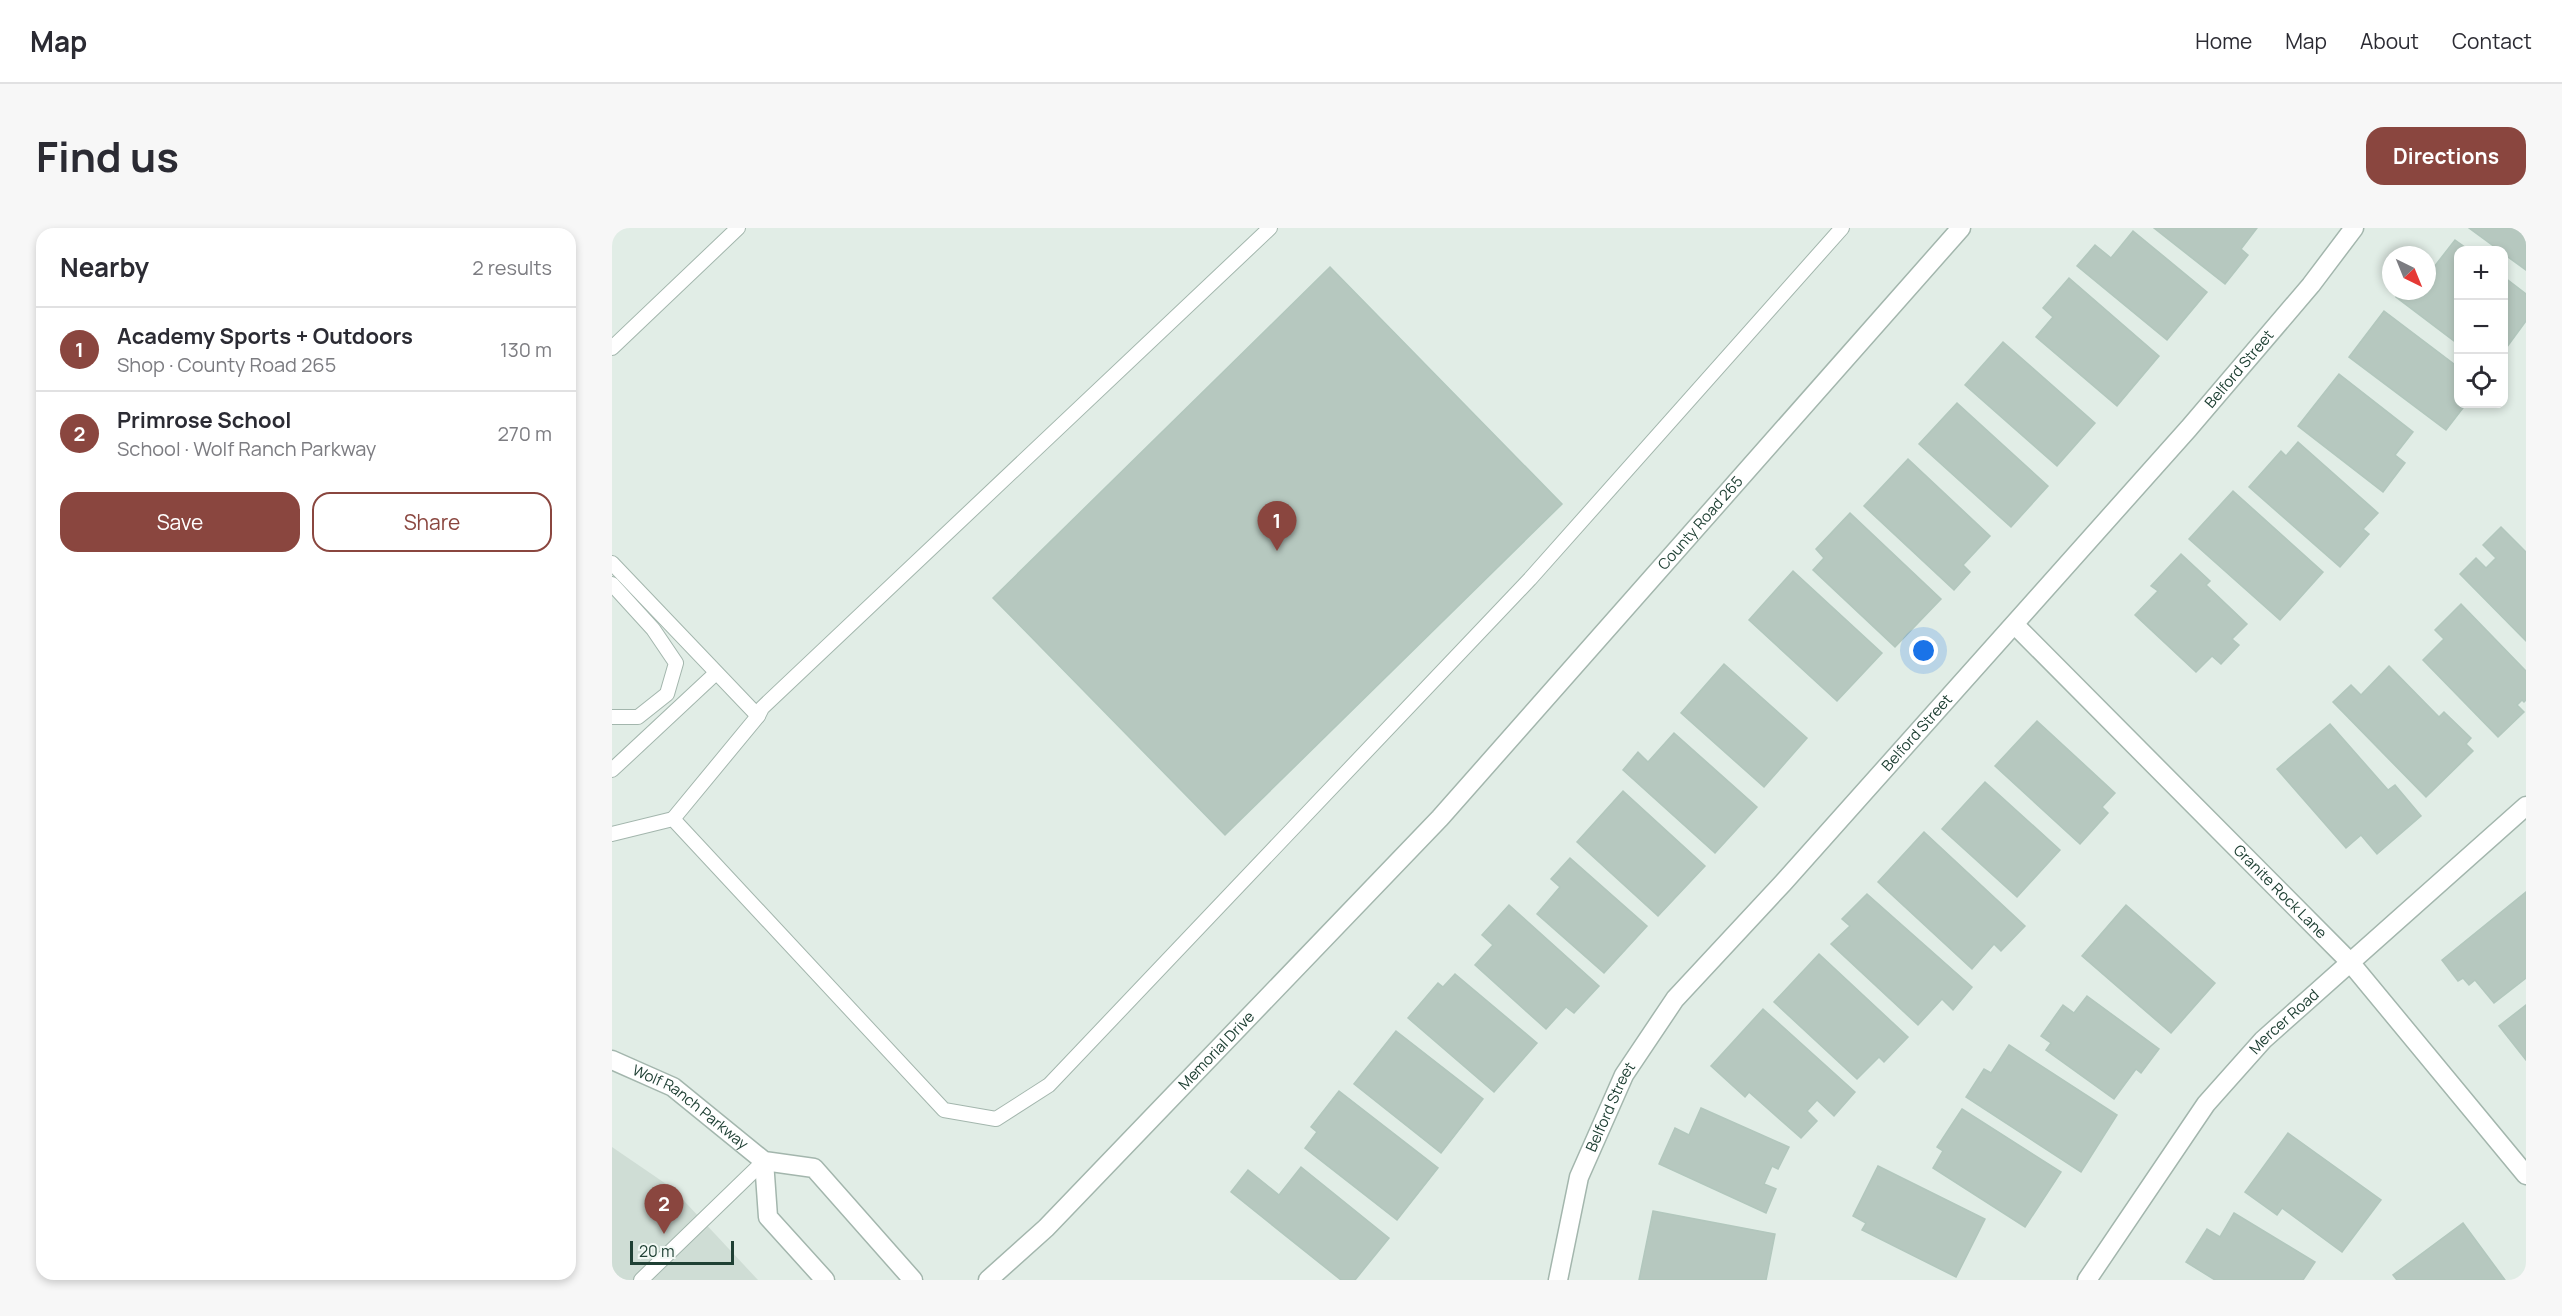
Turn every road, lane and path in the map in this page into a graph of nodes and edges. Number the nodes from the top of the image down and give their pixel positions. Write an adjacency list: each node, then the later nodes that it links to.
1 (738, 228): 6 (lane)
2 (1270, 228): 11 (lane)
3 (1842, 228): 16 (lane)
4 (1961, 228): 15 (street, County Road 265)
5 (2354, 228): 9 (street, Belford Street)
6 (612, 348)
7 (612, 563): 10 (lane)
8 (612, 584): 12 (lane)
9 (2015, 625): 18 (street, Granite Rock Lane); 26 (street, Belford Street)
10 (716, 673): 11 (lane); 13 (lane)
11 (759, 716): 16 (lane)
12 (612, 717)
13 (612, 770)
14 (2526, 806): 18 (street, Mercer Road)
15 (1440, 818): 25 (street, Memorial Drive)
16 (673, 819): 17 (lane)
17 (612, 834)
18 (2349, 961): 21 (street, Granite Rock Lane); 27 (street, Mercer Road)
19 (612, 1060): 20 (street, Wolf Ranch Parkway)
20 (764, 1161): 22 (lane); 23 (street); 24 (street)
21 (2526, 1175)
22 (640, 1280)
23 (825, 1280)
24 (913, 1280)
25 (988, 1280)
26 (1558, 1280)
27 (2087, 1280)

